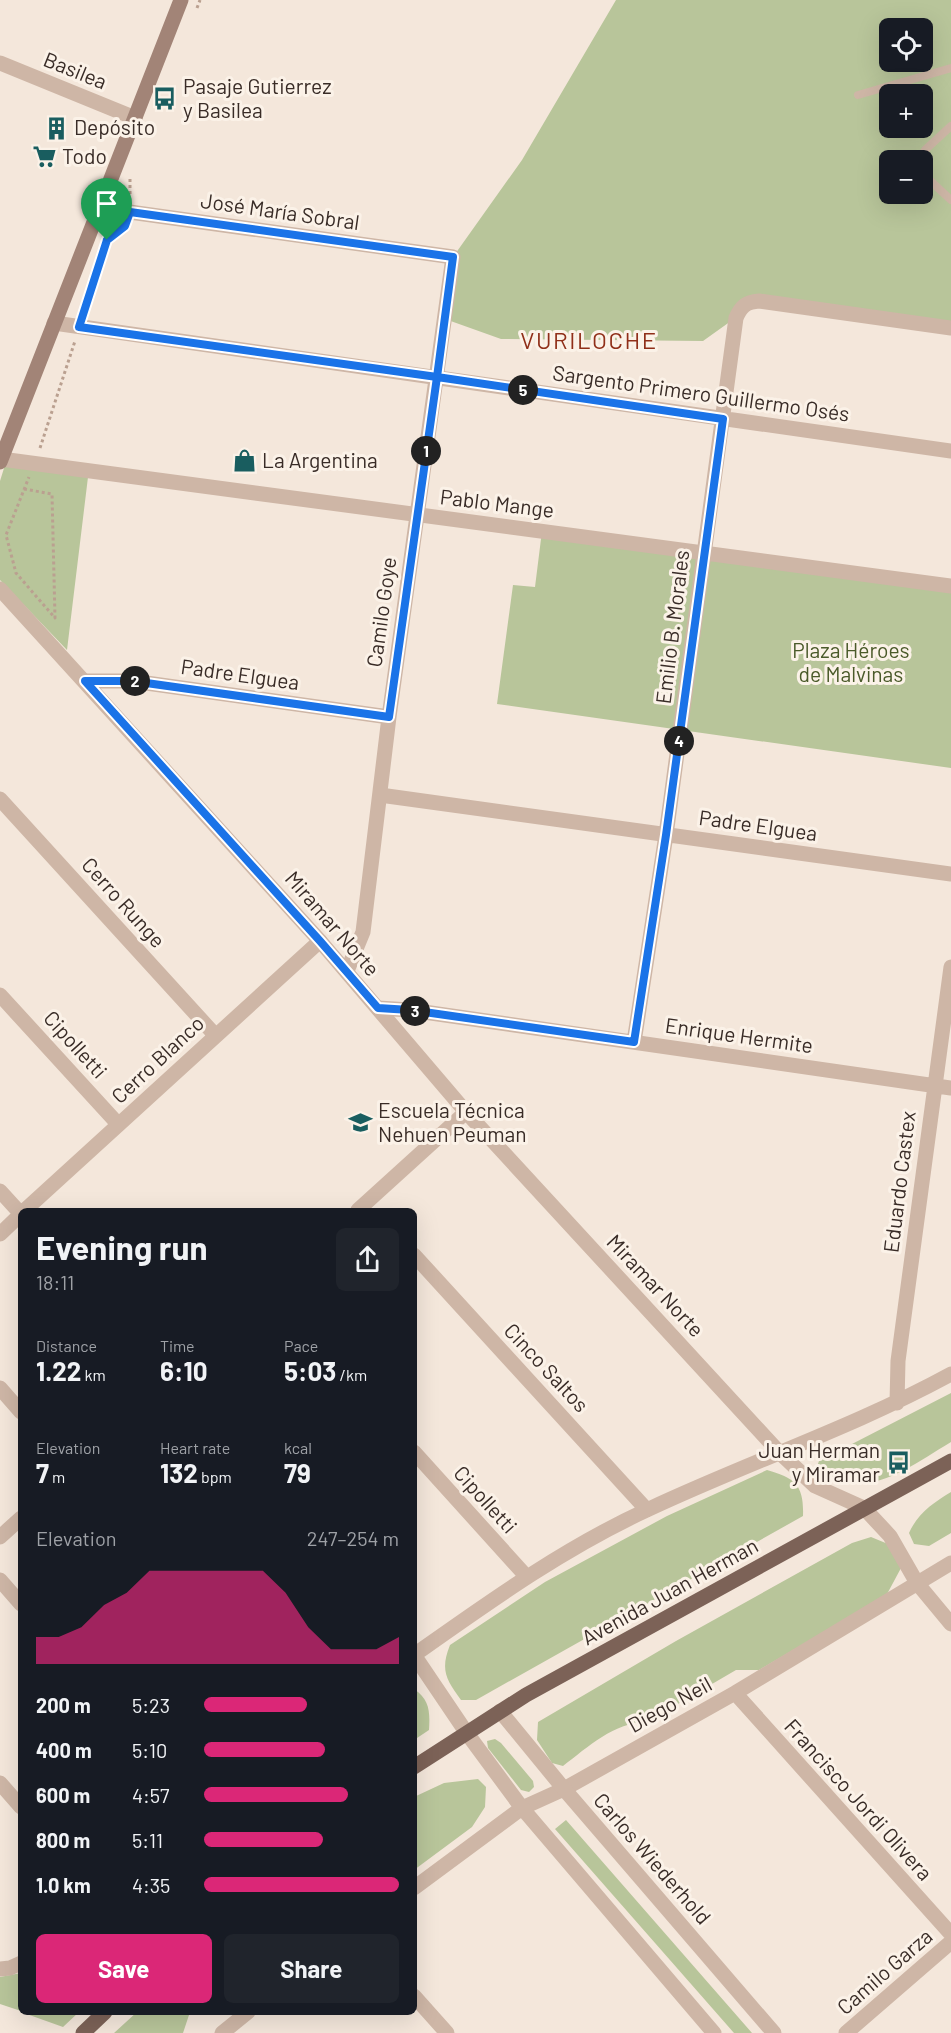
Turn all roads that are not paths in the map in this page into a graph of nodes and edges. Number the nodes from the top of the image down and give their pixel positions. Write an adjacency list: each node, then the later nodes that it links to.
1 (181, 0): 5 (main road)
2 (0, 63): 5 (street, Basilea)
3 (951, 68): 4 (lane)
4 (858, 95)
5 (135, 118): 10 (main road)
6 (951, 126): 7 (lane)
7 (925, 150)
8 (933, 183): 9 (lane)
9 (951, 200)
10 (100, 208): 11 (street, José María Sobral); 12 (main road)
11 (453, 257): 14 (street, Camilo Goye)
12 (54, 323): 14 (street, Sargento Primero Guillermo Osés); 17 (main road)
13 (951, 328): 15 (street, Emilio B. Morales)
14 (437, 377): 15 (street, Sargento Primero Guillermo Osés); 18 (street, Camilo Goye)
15 (723, 419): 16 (street, Sargento Primero Guillermo Osés); 19 (street, Emilio B. Morales)
16 (951, 451)
17 (0, 460): 18 (street, Pablo Mange)
18 (417, 515): 19 (street, Pablo Mange); 23 (street, Camilo Goye)
19 (704, 553): 20 (street, Pablo Mange); 26 (street, Emilio B. Morales)
20 (951, 586)
21 (0, 589): 22 (street, Miramar Norte)
22 (85, 681): 23 (street, Padre Elguea); 28 (street, Miramar Norte)
23 (389, 717): 24 (street, Camilo Goye)
24 (380, 795): 26 (street, Padre Elguea); 30 (street, Camilo Goye)
25 (0, 799): 33 (street, Cerro Runge)
26 (666, 835): 27 (street, Padre Elguea); 34 (street, Emilio B. Morales)
27 (951, 874)
28 (320, 941): 30 (street, Miramar Norte); 33 (street, Cerro Blanco)
29 (951, 967): 35 (street, Eduardo Castex)
30 (347, 971): 32 (street, Miramar Norte)
31 (0, 995): 38 (street, Cipolletti)
32 (378, 1008): 34 (street, Enrique Hermite); 37 (street, Miramar Norte)
33 (215, 1035): 38 (street, Cerro Blanco)
34 (634, 1042): 35 (street, Enrique Hermite)
35 (933, 1086): 36 (street, Enrique Hermite); 48 (street, Eduardo Castex)
36 (951, 1088)
37 (466, 1112): 41 (street); 50 (street, Miramar Norte)
38 (118, 1124): 40 (street, Cerro Blanco)
39 (0, 1191): 42 (street)
40 (26, 1208)
41 (366, 1208)
42 (18, 1211)
43 (18, 1217): 44 (street)
44 (0, 1234)
45 (417, 1258): 54 (street, Cinco Saltos)
46 (951, 1374): 48 (street)
47 (0, 1388): 49 (street)
48 (897, 1403): 50 (street)
49 (18, 1409)
50 (779, 1452): 53 (street, Miramar Norte); 54 (street)
51 (417, 1455): 58 (street, Cipolletti)
52 (951, 1461): 53 (main road, Avenida Juan Herman)
53 (864, 1508): 60 (street); 66 (main road, Avenida Juan Herman)
54 (647, 1510): 58 (street)
55 (18, 1521): 56 (street)
56 (0, 1537)
57 (951, 1563): 60 (street, Diego Neil)
58 (526, 1576): 63 (street)
59 (0, 1580): 61 (street)
60 (917, 1583): 62 (street); 65 (street, Diego Neil)
61 (18, 1601)
62 (951, 1624)
63 (417, 1653)
64 (417, 1659): 67 (street)
65 (735, 1693): 70 (street, Diego Neil); 74 (street, Francisco Jordi Olivera)
66 (500, 1711): 67 (main road, Avenida Juan Herman); 70 (street, Carlos Wiederhold)
67 (466, 1732): 68 (main road, Avenida Juan Herman); 72 (street)
68 (417, 1765)
69 (0, 1783): 71 (street)
70 (564, 1789): 72 (street, Diego Neil); 85 (street, Carlos Wiederhold)
71 (18, 1804)
72 (522, 1808): 73 (street, Diego Neil); 84 (street)
73 (417, 1886)
74 (951, 1934)
75 (951, 1942): 86 (street, Camilo Garza)
76 (18, 1964): 77 (street)
77 (0, 1969)
78 (417, 1999): 83 (street)
79 (102, 2015): 81 (main road)
80 (244, 2015): 82 (street)
81 (83, 2033)
82 (222, 2033)
83 (447, 2033)
84 (714, 2033)
85 (774, 2033)
86 (846, 2033)

